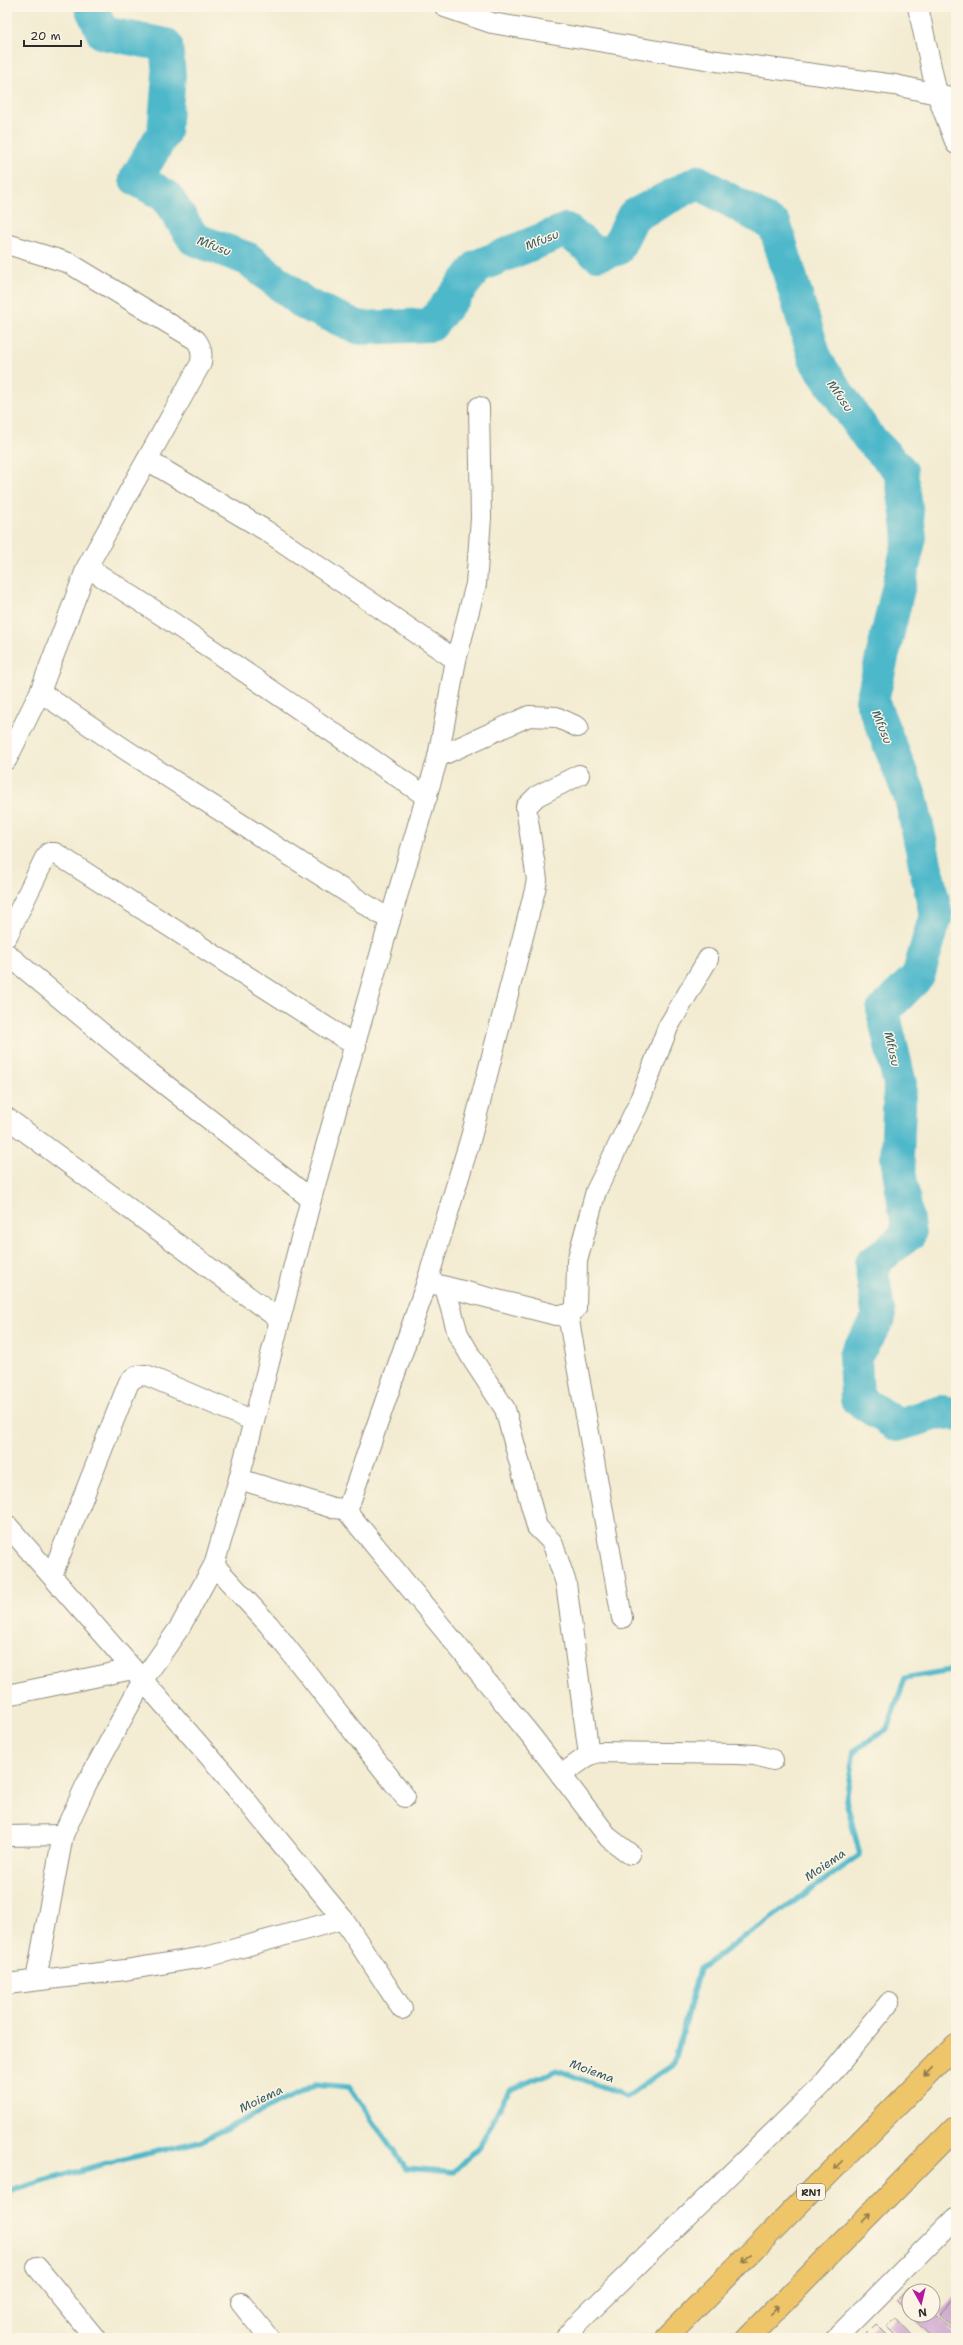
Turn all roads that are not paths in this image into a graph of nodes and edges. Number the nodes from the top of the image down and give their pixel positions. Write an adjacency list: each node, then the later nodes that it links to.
1 (445, 7): 3 (street)
2 (918, 7): 3 (street)
3 (947, 96): 4 (street)
4 (956, 144)
5 (7, 244): 7 (street)
6 (479, 407): 9 (street)
7 (147, 460): 8 (street); 9 (street)
8 (87, 567): 10 (street); 15 (street)
9 (456, 660): 12 (street)
10 (40, 692): 13 (street); 16 (street)
11 (578, 727): 12 (street)
12 (438, 757): 15 (street)
13 (7, 759)
14 (579, 775): 23 (street)
15 (427, 797): 16 (street)
16 (390, 920): 20 (street)
17 (7, 936): 20 (street)
18 (7, 954): 22 (street)
19 (708, 959): 24 (street)
20 (356, 1046): 22 (street)
21 (7, 1118): 25 (street)
22 (311, 1199): 25 (street)
23 (436, 1285): 24 (street); 28 (street); 35 (street)
24 (568, 1315): 32 (street)
25 (280, 1320): 26 (street)
26 (254, 1421): 27 (street); 31 (street)
27 (239, 1479): 28 (street); 30 (street)
28 (345, 1509): 37 (street)
29 (7, 1525): 31 (street)
30 (214, 1565): 33 (street); 38 (street)
31 (52, 1575): 33 (street)
32 (622, 1618)
33 (138, 1675): 34 (street); 39 (street); 42 (street)
34 (7, 1695)
35 (589, 1755): 36 (street); 37 (street)
36 (773, 1760)
37 (561, 1775): 41 (street)
38 (405, 1797)
39 (63, 1835): 40 (street); 43 (street)
40 (7, 1836)
41 (630, 1854)
42 (343, 1920): 43 (street); 46 (street)
43 (36, 1980): 44 (street)
44 (7, 1984)
45 (889, 2003): 54 (street)
46 (402, 2009)
47 (956, 2044): 55 (highway, RN1, one-way to 55)
48 (956, 2126): 56 (highway, one-way to 48)
49 (954, 2224): 57 (street)
50 (37, 2267): 52 (street)
51 (241, 2303): 53 (street)
52 (95, 2338)
53 (269, 2338)
54 (565, 2338)
55 (666, 2338)
56 (748, 2338)
57 (836, 2338)

